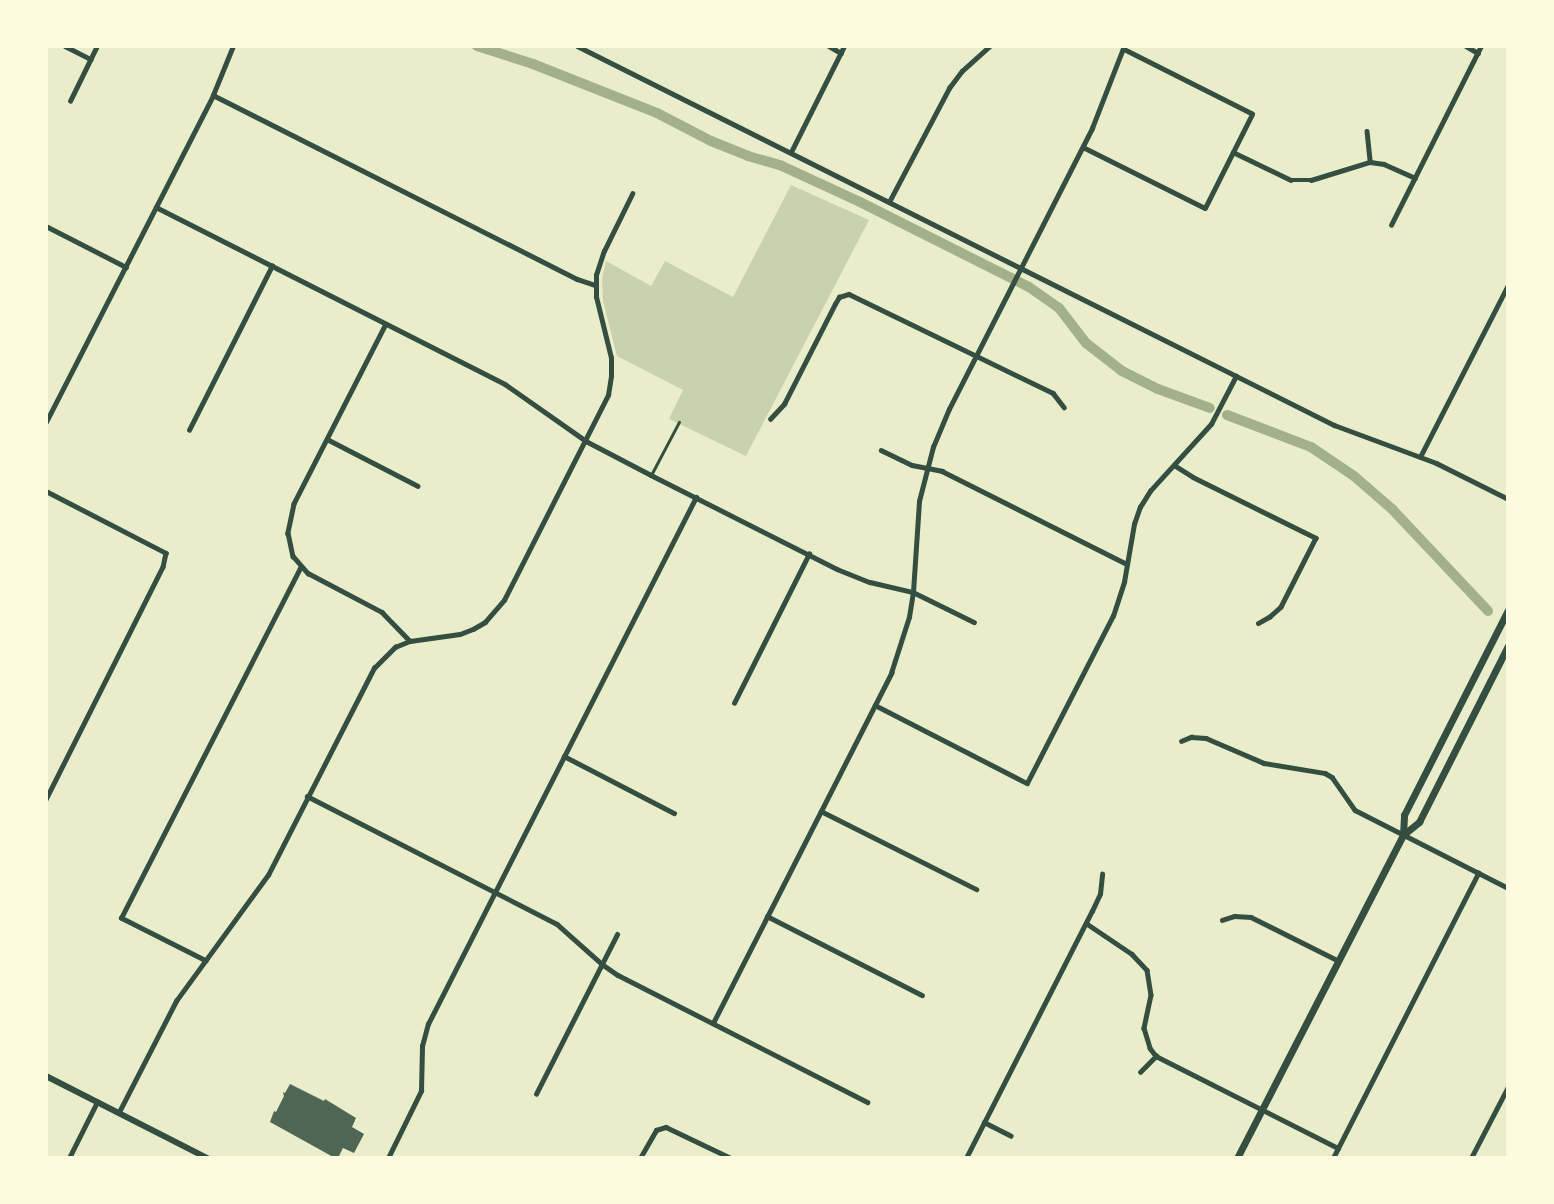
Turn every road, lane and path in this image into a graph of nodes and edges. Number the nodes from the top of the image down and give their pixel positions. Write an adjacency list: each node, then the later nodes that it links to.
1 (65, 46): 13 (street)
2 (98, 46): 13 (street)
3 (233, 46): 14 (street)
4 (577, 46): 18 (street)
5 (829, 46): 11 (street)
6 (844, 46): 11 (street)
7 (990, 46): 23 (street)
8 (1466, 46): 12 (street)
9 (1481, 46): 12 (street)
10 (1123, 48): 17 (street); 19 (street)
11 (841, 52): 18 (street)
12 (1478, 53): 21 (street)
13 (91, 59): 15 (street)
14 (213, 95): 24 (street); 30 (street)
15 (70, 101)
16 (1367, 131): 20 (street)
17 (1083, 147): 19 (street); 29 (street)
18 (791, 152): 23 (street)
19 (1233, 152): 20 (street)
20 (1370, 162): 21 (street)
21 (1415, 178): 25 (street)
22 (632, 194): 30 (street)
23 (889, 202): 29 (street)
24 (156, 207): 27 (street); 28 (street)
25 (1391, 225)
26 (46, 226): 28 (street)
27 (272, 266): 32 (street); 39 (street)
28 (126, 267): 37 (street)
29 (1021, 268): 33 (street); 34 (street)
30 (595, 285): 41 (street)
31 (1508, 285): 43 (street)
32 (386, 324): 40 (street); 41 (street)
33 (977, 355): 35 (street); 36 (street); 45 (street)
34 (1236, 376): 43 (street); 44 (street)
35 (1064, 408)
36 (770, 419)
37 (46, 422)
38 (679, 422): 46 (street)
39 (189, 430)
40 (327, 439): 47 (street); 53 (street)
41 (586, 441): 46 (street); 58 (street)
42 (882, 450): 45 (street)
43 (1420, 457): 50 (street)
44 (1174, 465): 52 (street); 57 (street)
45 (927, 468): 52 (street); 54 (street)
46 (651, 475): 49 (street)
47 (418, 486)
48 (46, 491): 65 (street)
49 (696, 497): 51 (street); 63 (street)
50 (1508, 499)
51 (808, 554): 54 (street); 60 (street)
52 (1127, 564): 61 (street)
53 (301, 567): 58 (street); 78 (street)
54 (913, 592): 56 (street); 61 (street)
55 (1508, 610): 68 (main road)
56 (974, 622)
57 (1259, 623)
58 (410, 641): 64 (street)
59 (1508, 646): 68 (main road)
60 (734, 703)
61 (875, 705): 66 (street)
62 (1181, 741): 68 (street)
63 (564, 756): 67 (street); 73 (street)
64 (308, 796): 73 (street); 78 (street)
65 (46, 800)
66 (821, 811): 72 (street); 74 (street)
67 (674, 813)
68 (1403, 835): 69 (street); 79 (main road)
69 (1478, 873): 71 (street); 94 (street)
70 (1102, 874): 76 (street)
71 (1508, 888)
72 (976, 889)
73 (495, 892): 80 (street); 97 (street)
74 (767, 916): 81 (street); 82 (street)
75 (1222, 920): 79 (street)
76 (1086, 923): 83 (street); 92 (street)
77 (617, 934): 80 (street)
78 (206, 961): 91 (street)
79 (1339, 962): 90 (main road)
80 (602, 964): 82 (street); 87 (street)
81 (922, 995)
82 (713, 1023): 89 (street)
83 (1156, 1056): 84 (street); 90 (street)
84 (1140, 1072)
85 (46, 1076): 88 (main road)
86 (1508, 1087): 103 (street)
87 (536, 1094)
88 (97, 1102): 91 (main road); 95 (street)
89 (867, 1102)
90 (1263, 1110): 94 (street); 101 (main road)
91 (119, 1112): 96 (main road)
92 (984, 1122): 93 (street); 100 (street)
93 (1011, 1136)
94 (1338, 1148): 102 (street)
95 (69, 1158)
96 (207, 1158)
97 (388, 1158)
98 (640, 1158): 99 (street)
99 (731, 1158)
100 (966, 1158)
101 (1238, 1158)
102 (1333, 1158)
103 (1472, 1158)

